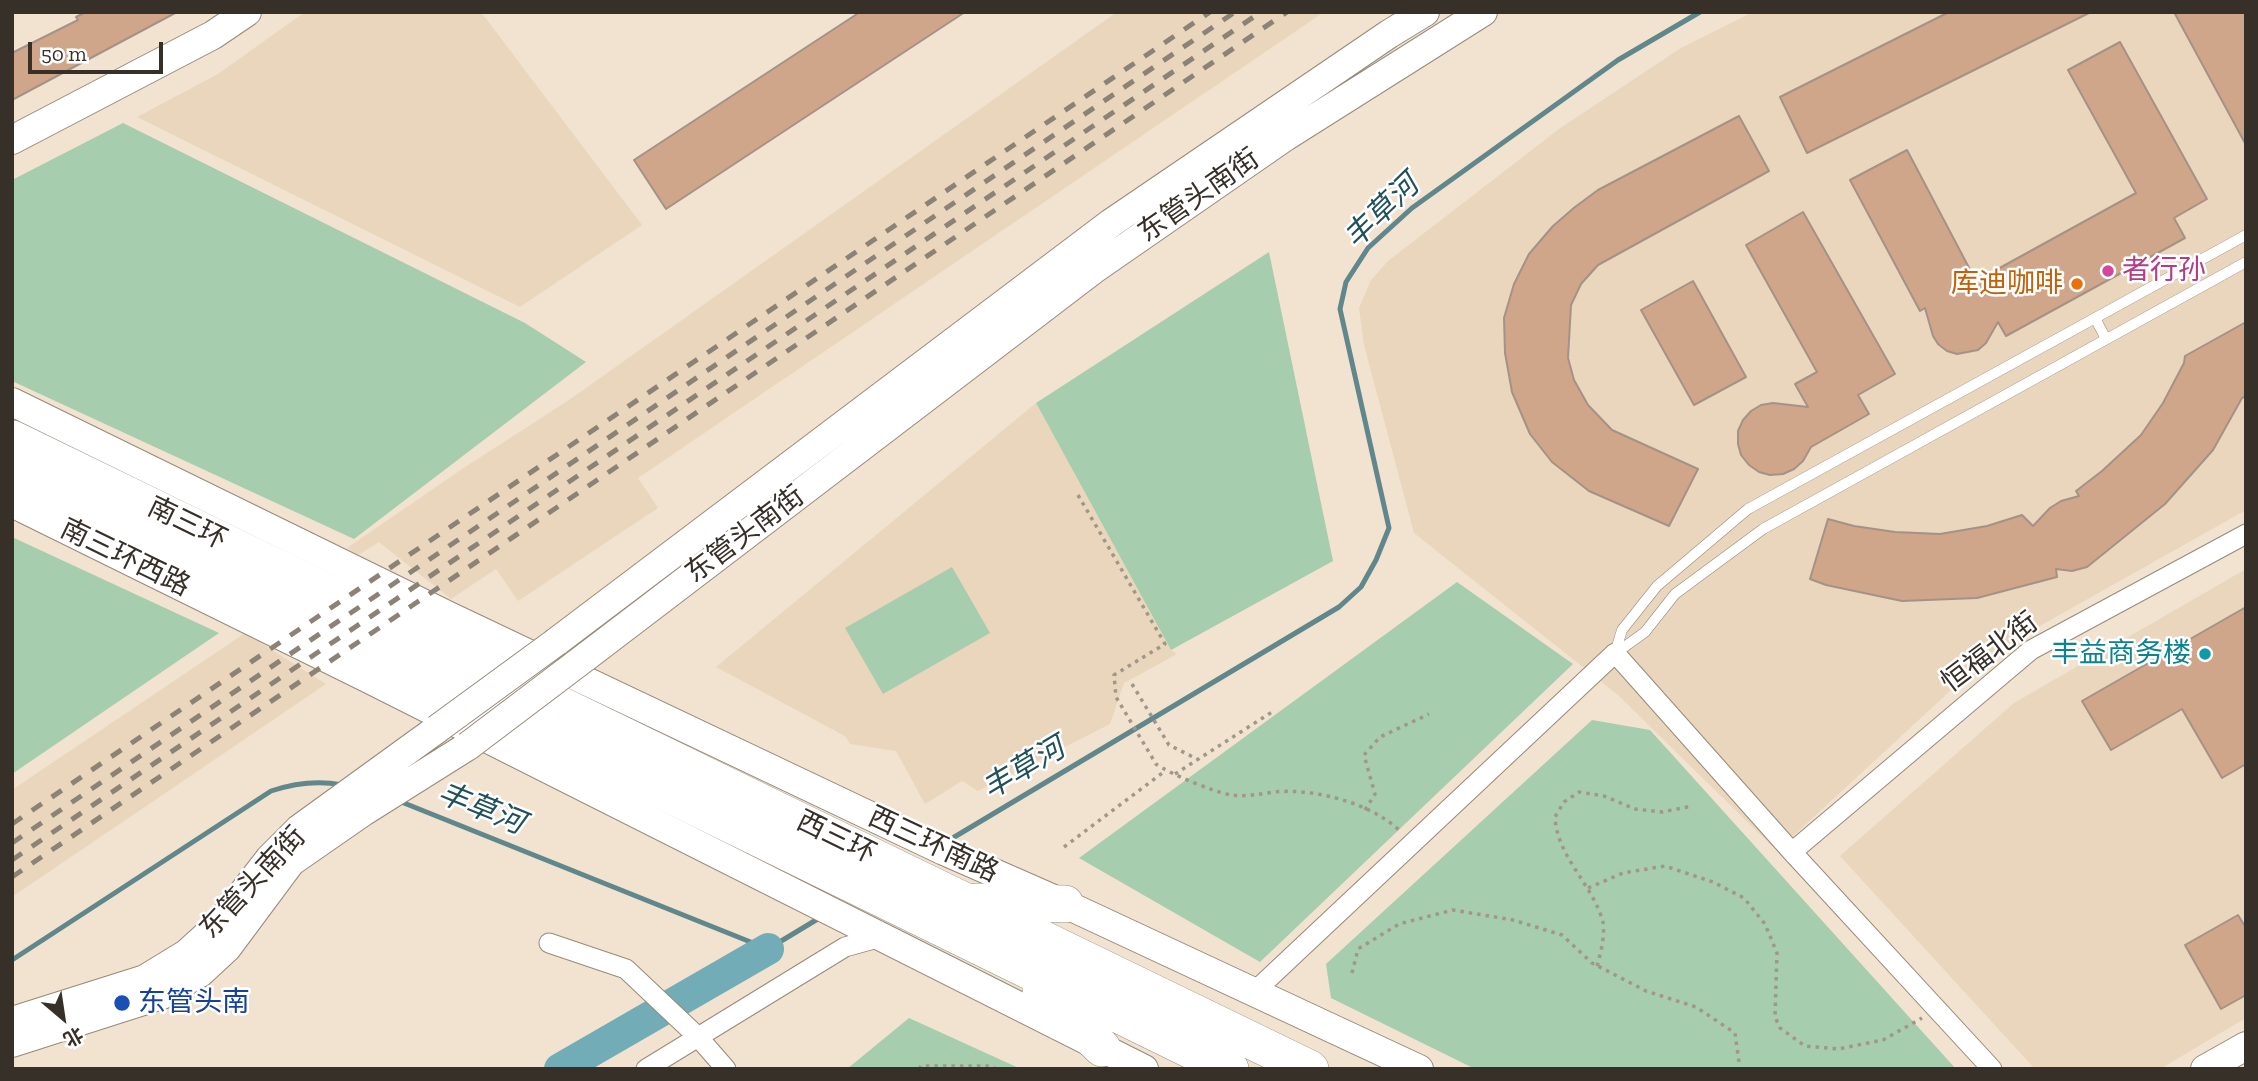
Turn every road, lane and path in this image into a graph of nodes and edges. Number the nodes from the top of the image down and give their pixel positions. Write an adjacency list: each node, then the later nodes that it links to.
1 (247, 12): 4 (main road)
2 (1425, 12): 24 (main road, 东管头南街, bridge)
3 (1483, 12): 24 (main road, 东管头南街, bridge)
4 (12, 140)
5 (2246, 234): 7 (lane)
6 (2246, 262): 8 (lane)
7 (2095, 318): 8 (lane); 17 (lane)
8 (2106, 339): 17 (lane)
9 (12, 402): 32 (main road, 西三环南路)
10 (12, 439): 15 (highway, 南三环)
11 (12, 478): 16 (highway, 南三环)
12 (1078, 495): 22 (path)
13 (12, 503): 33 (main road, 南三环西路)
14 (2246, 534): 29 (street, 恒福北街)
15 (363, 608): 31 (highway, 西三环)
16 (332, 629): 35 (highway, 西三环)
17 (1615, 653): 27 (street); 29 (street)
18 (1132, 684): 21 (path)
19 (1272, 712): 21 (path)
20 (1429, 714): 26 (path)
21 (1198, 760): 23 (path)
22 (1165, 771): 23 (path); 28 (path)
23 (1175, 774): 26 (path)
24 (352, 806): 41 (main road, 东管头南街); 43 (main road, 东管头南街)
25 (1692, 806): 30 (path)
26 (1365, 810): 27 (path)
27 (1412, 843): 38 (street)
28 (1065, 846)
29 (1792, 852): 56 (street)
30 (1588, 888): 36 (path); 40 (path)
31 (965, 901): 32 (highway); 39 (highway, 西三环)
32 (1065, 904): 38 (main road, 西三环南路)
33 (881, 937): 42 (street); 45 (main road)
34 (548, 943): 42 (street)
35 (1016, 964): 39 (highway, 西三环); 45 (highway)
36 (1597, 966): 37 (path); 46 (path)
37 (1352, 973)
38 (1253, 993): 55 (main road, 西三环南路)
39 (1150, 1011): 53 (highway, 西三环); 54 (highway, 西三环)
40 (1924, 1017)
41 (12, 1021)
42 (698, 1037): 48 (street); 49 (street)
43 (12, 1043)
44 (2246, 1046): 57 (main road)
45 (1102, 1048): 52 (main road)
46 (1739, 1062)
47 (2246, 1065): 58 (main road)
48 (646, 1069)
49 (726, 1069)
50 (919, 1069): 51 (path)
51 (996, 1069)
52 (1144, 1069)
53 (1230, 1069)
54 (1310, 1069)
55 (1419, 1069)
56 (1992, 1069)
57 (2205, 1069)
58 (2238, 1069)

